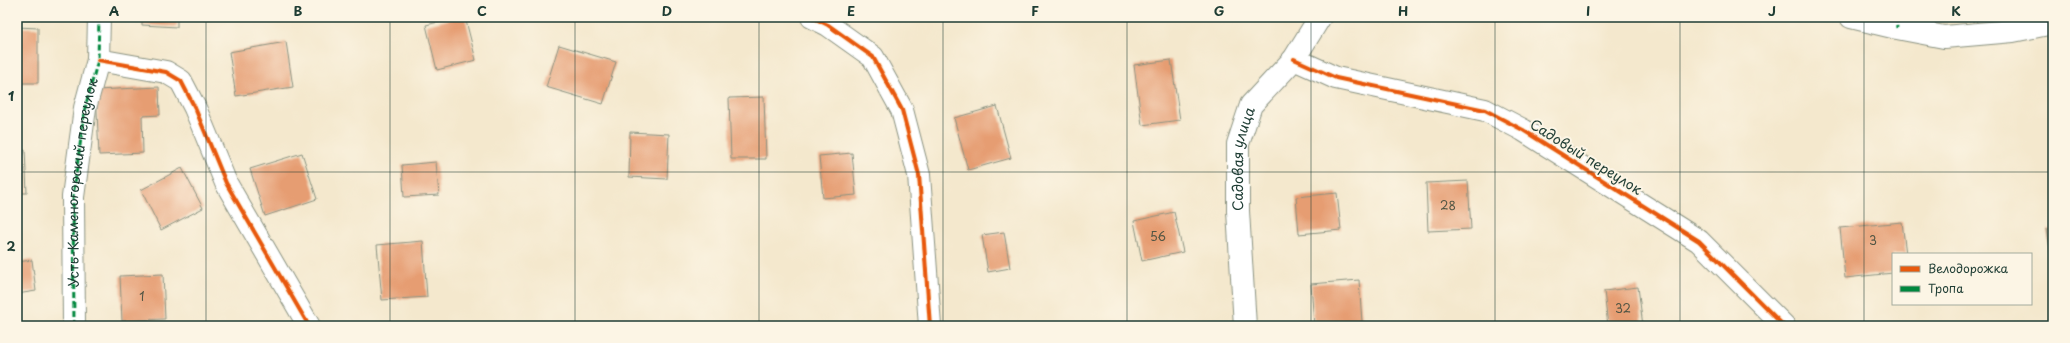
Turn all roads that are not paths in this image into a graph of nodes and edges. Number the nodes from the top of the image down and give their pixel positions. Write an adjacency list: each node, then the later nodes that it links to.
1 (99, 17): 8 (street, Усть-Каменогорский переулок)
2 (812, 17): 11 (street)
3 (1320, 17): 7 (street, Садовая улица)
4 (1851, 17): 5 (street)
5 (1896, 23): 6 (street)
6 (2053, 23)
7 (1294, 59): 12 (street, Садовая улица); 13 (street, Садовый переулок)
8 (98, 60): 9 (street, Усть-Каменогорский переулок); 10 (street)
9 (74, 326)
10 (309, 326)
11 (930, 326)
12 (1245, 326)
13 (1784, 326)

